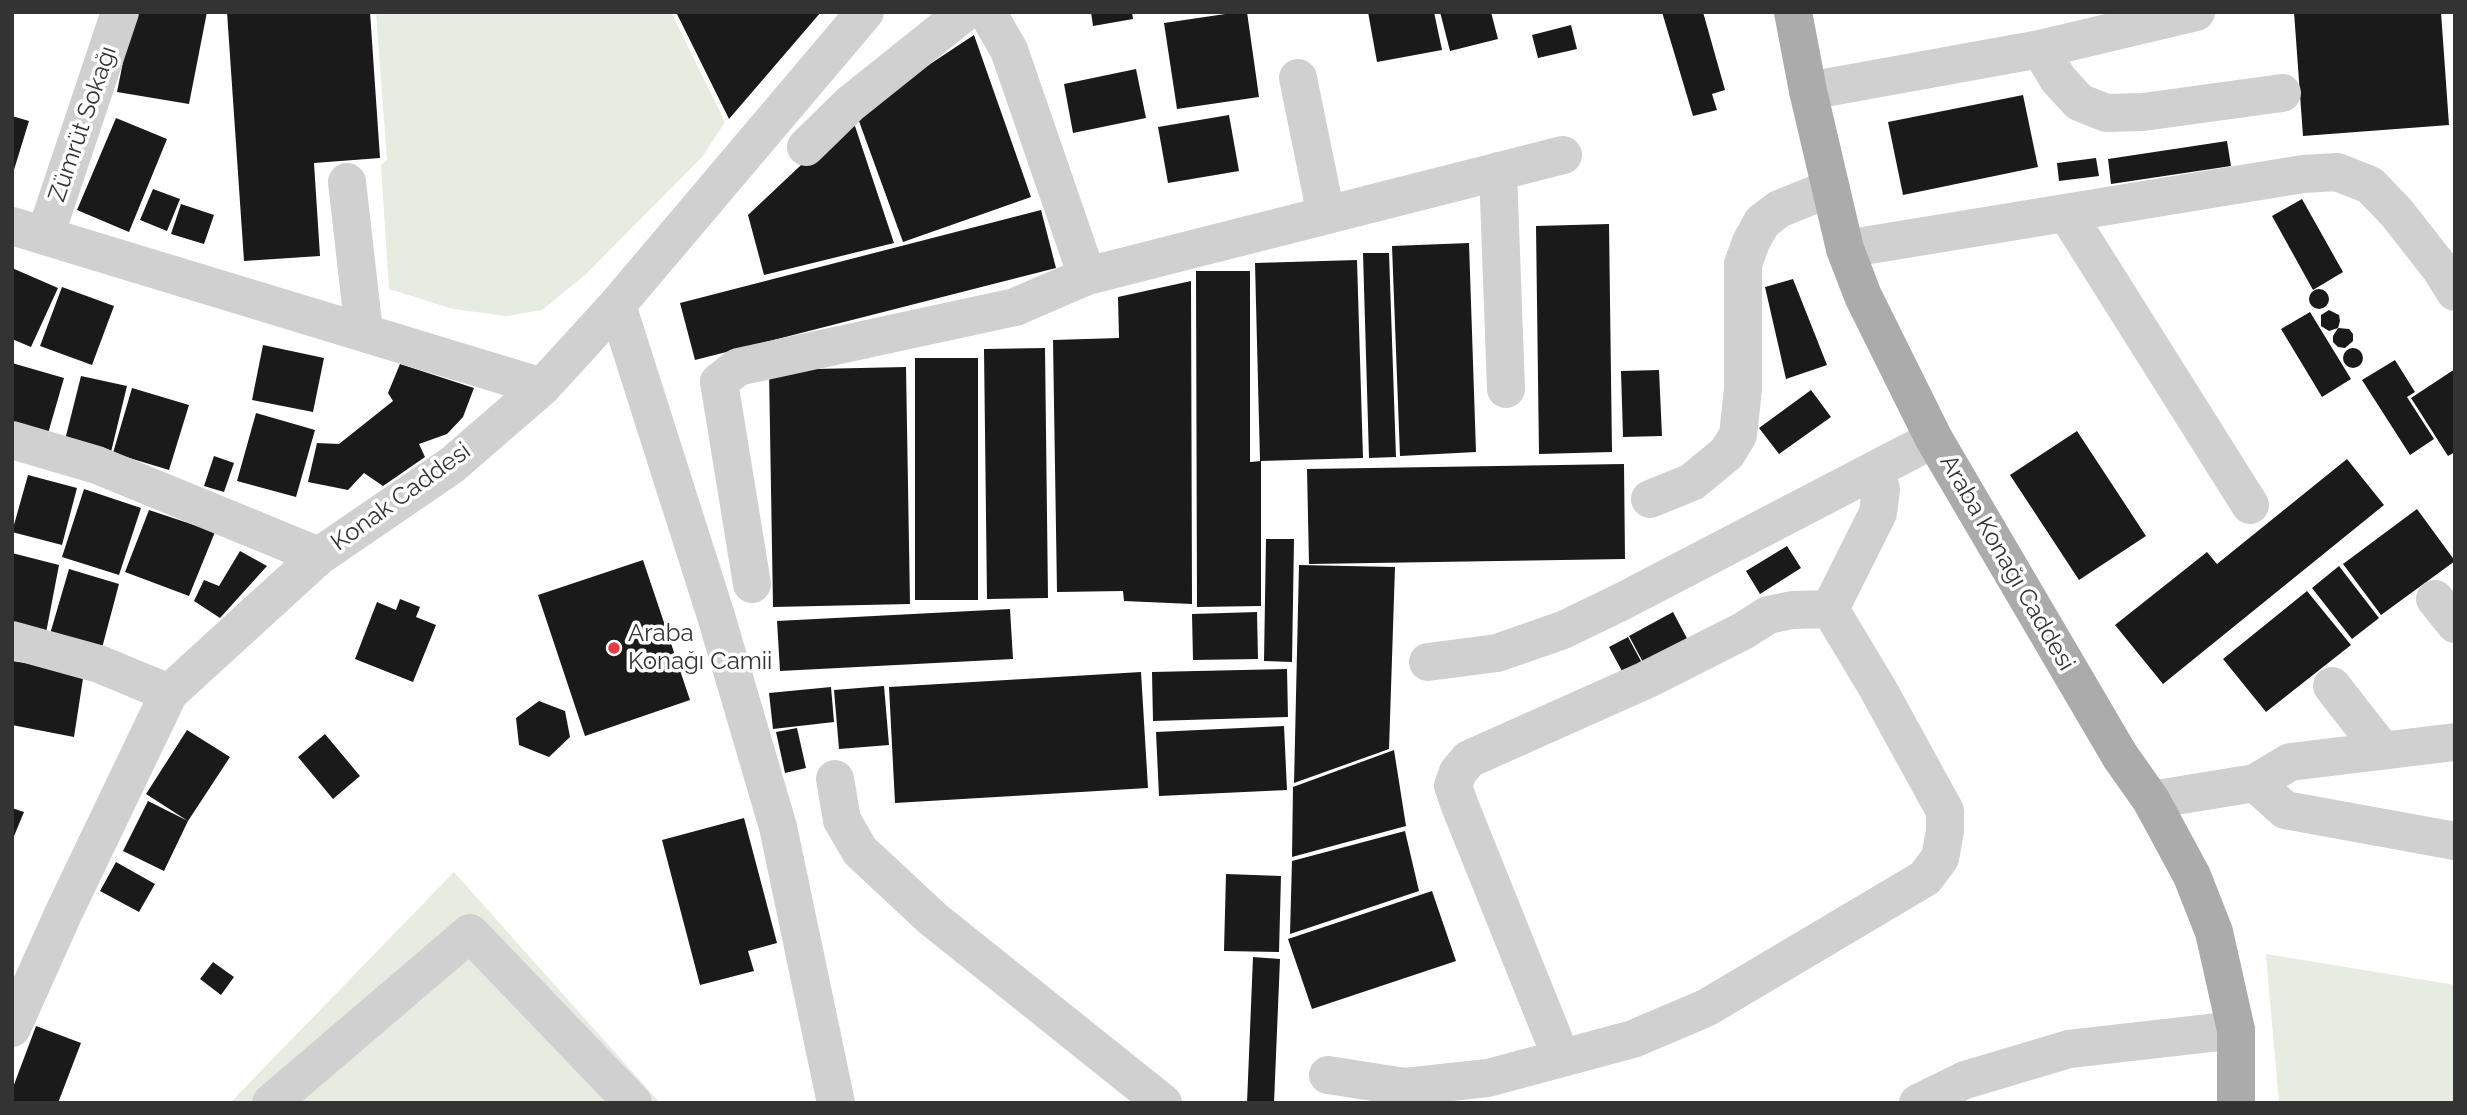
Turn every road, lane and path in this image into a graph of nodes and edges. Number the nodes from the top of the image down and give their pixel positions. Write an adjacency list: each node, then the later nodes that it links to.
1 (120, 12): 18 (street, Zümrüt Sokağı)
2 (865, 12): 22 (street, Konak Caddesi)
3 (965, 12): 11 (street)
4 (987, 12): 20 (street)
5 (1793, 12): 9 (main road, Araba Konağı Caddesi)
6 (2196, 12): 7 (street)
7 (2040, 49): 9 (street); 10 (street)
8 (1298, 78): 17 (street)
9 (1808, 91): 15 (main road, Araba Konağı Caddesi)
10 (2282, 93)
11 (806, 147)
12 (1563, 155): 13 (street)
13 (1498, 171): 17 (street); 25 (street)
14 (347, 182): 23 (street)
15 (1831, 188): 19 (main road, Araba Konağı Caddesi); 29 (street)
16 (2067, 214): 19 (street); 21 (street); 30 (street)
17 (1326, 215): 20 (street)
18 (29, 231): 23 (street)
19 (1845, 249): 26 (main road, Araba Konağı Caddesi)
20 (1087, 276): 32 (street)
21 (2455, 292)
22 (617, 305): 24 (street, Konak Caddesi); 50 (street)
23 (364, 332): 24 (street)
24 (542, 387): 31 (street, Konak Caddesi)
25 (1506, 389)
26 (1934, 439): 28 (street); 42 (main road, Araba Konağı Caddesi)
27 (12, 440): 31 (street)
28 (1875, 470): 33 (street); 35 (street)
29 (1650, 499)
30 (2250, 505)
31 (319, 556): 37 (street, Konak Caddesi)
32 (752, 584)
33 (1830, 609): 46 (street); 46 (street)
34 (12, 640): 37 (street)
35 (1428, 662)
36 (2332, 687): 39 (street)
37 (169, 693): 44 (street, Konak Caddesi)
38 (2455, 742): 39 (street)
39 (2382, 750): 41 (street)
40 (835, 779): 51 (street)
41 (2255, 783): 42 (street); 43 (street)
42 (2151, 800): 45 (main road, Araba Konağı Caddesi)
43 (2455, 841)
44 (12, 1028)
45 (2236, 1030): 52 (street); 53 (main road, Araba Konağı Caddesi)
46 (1561, 1057): 47 (street)
47 (1328, 1075)
48 (271, 1103): 49 (street)
49 (633, 1103)
50 (836, 1103)
51 (1163, 1103)
52 (1918, 1103)
53 (2236, 1103)

